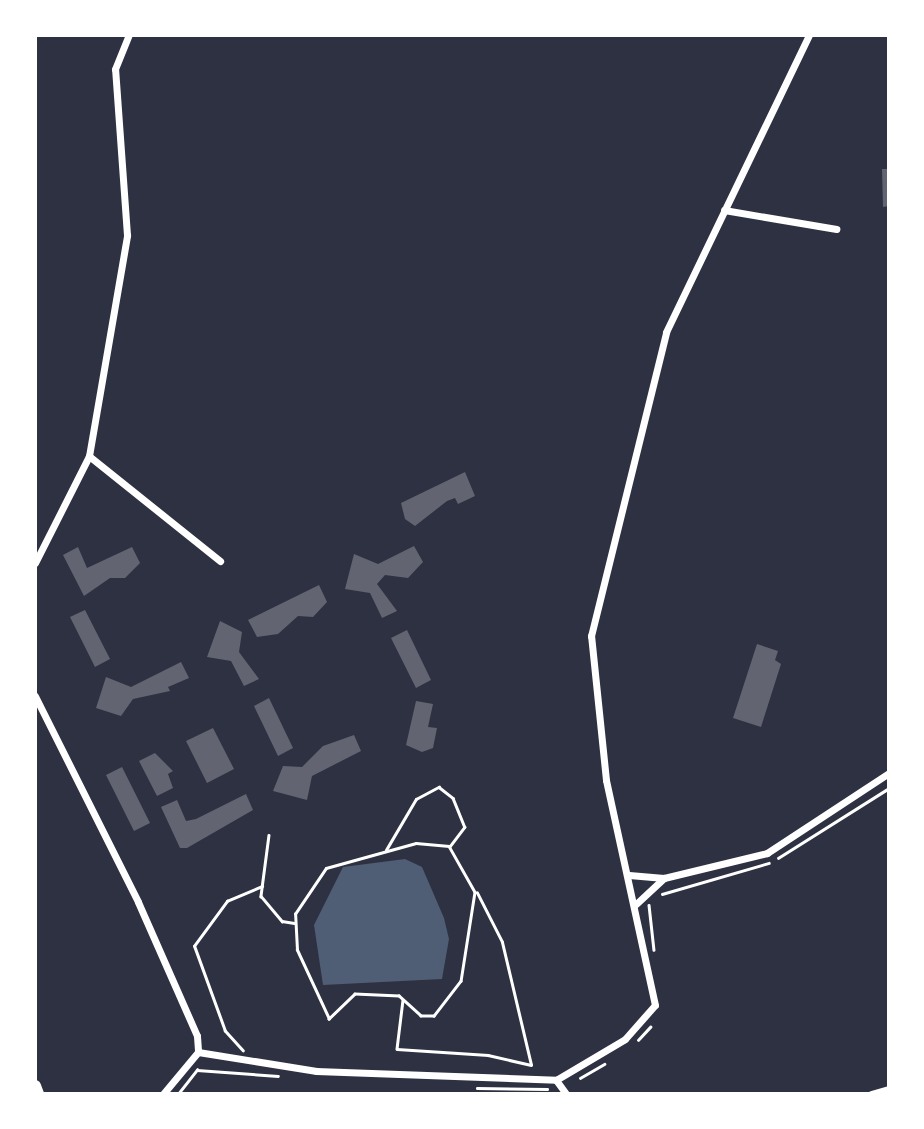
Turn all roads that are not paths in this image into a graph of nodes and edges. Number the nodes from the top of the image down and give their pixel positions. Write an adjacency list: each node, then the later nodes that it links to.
1 (129, 35): 5 (street)
2 (809, 35): 3 (street)
3 (723, 210): 4 (street); 10 (street)
4 (836, 229)
5 (89, 456): 6 (street); 7 (street)
6 (220, 561)
7 (35, 563)
8 (35, 696): 13 (street)
9 (889, 774): 11 (street)
10 (629, 875): 11 (street); 12 (street)
11 (664, 878): 12 (street)
12 (636, 904): 14 (street)
13 (198, 1052): 14 (street); 18 (street)
14 (554, 1084): 19 (street)
15 (35, 1086): 17 (main road)
16 (889, 1089): 20 (street)
17 (38, 1094)
18 (163, 1094)
19 (566, 1094)
20 (871, 1094)

